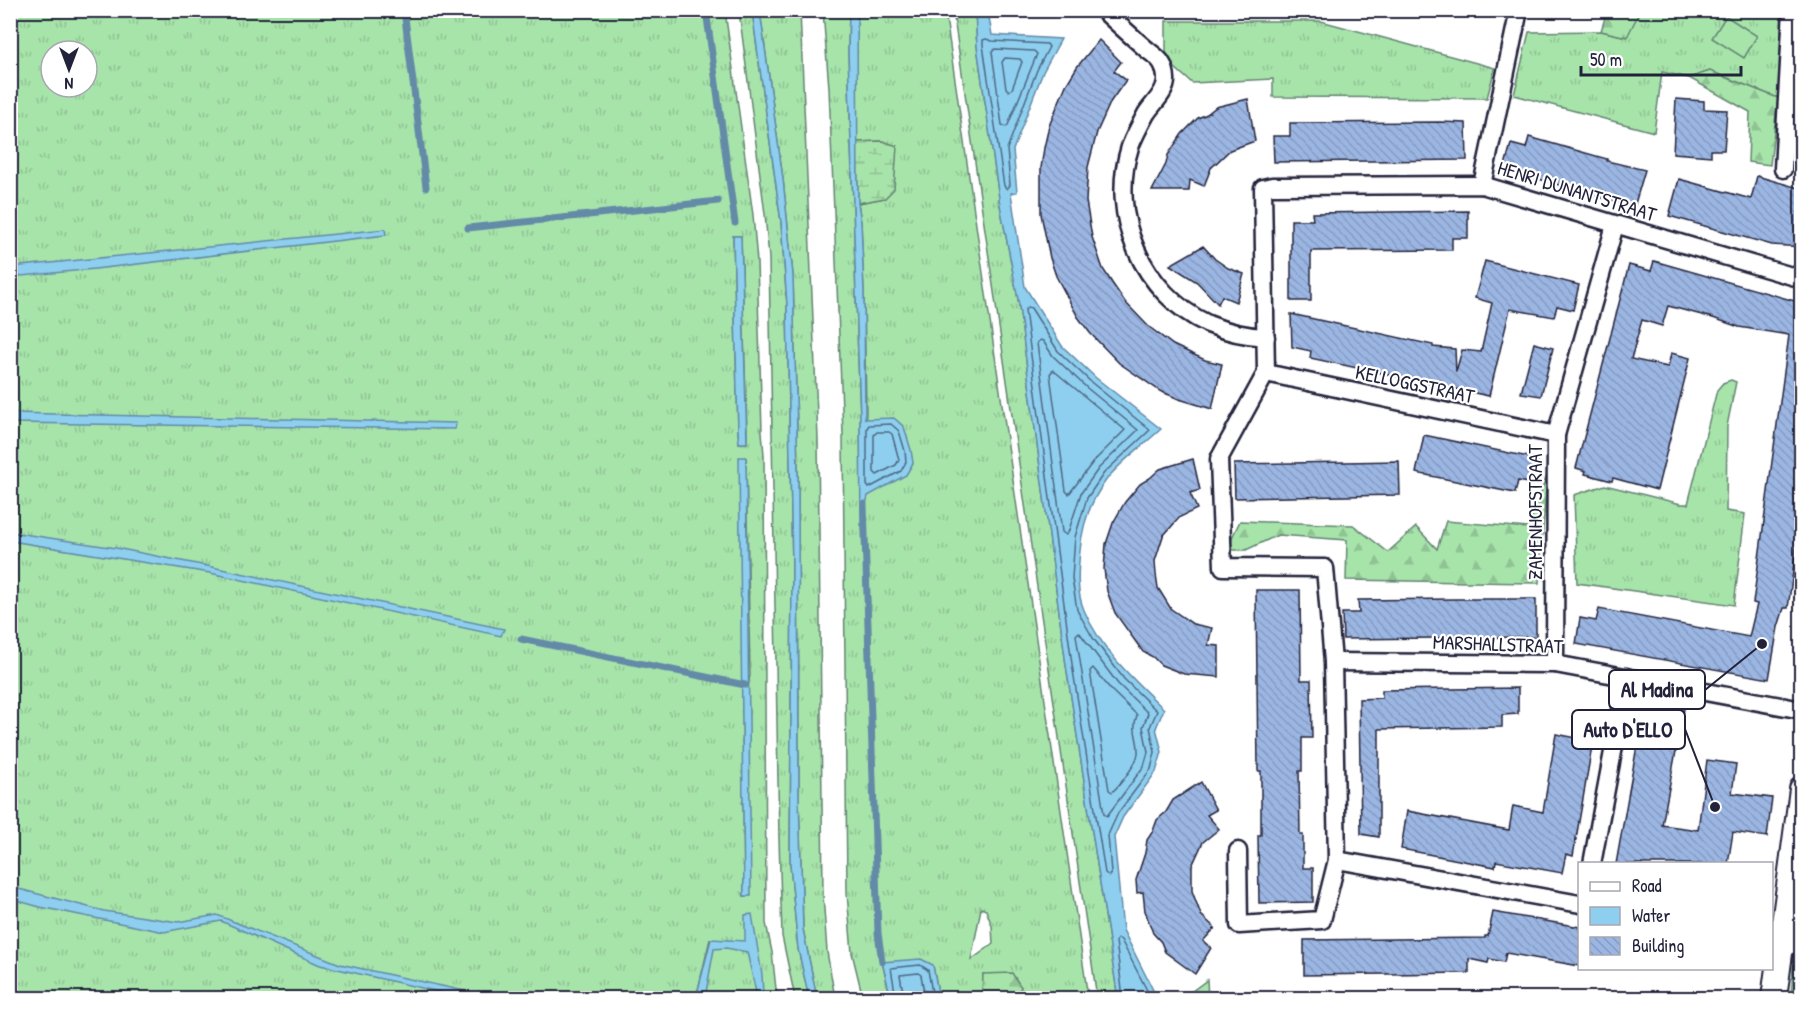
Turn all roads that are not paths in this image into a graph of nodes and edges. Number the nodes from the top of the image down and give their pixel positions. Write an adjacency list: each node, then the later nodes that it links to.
1 (1103, 10): 8 (street)
2 (1519, 10): 5 (street)
3 (1792, 10): 4 (street)
4 (1784, 169)
5 (1482, 185): 6 (street, HENRI DUNANTSTRAAT); 8 (street, HENRI DUNANTSTRAAT)
6 (1615, 225): 7 (street, HENRI DUNANTSTRAAT); 10 (street, ZAMENHOFSTRAAT)
7 (1802, 279)
8 (1266, 337): 9 (street)
9 (1266, 373): 10 (street, KELLOGGSTRAAT); 11 (street)
10 (1556, 435): 12 (street, ZAMENHOFSTRAAT)
11 (1333, 662): 12 (street, MARSHALLSTRAAT); 17 (street)
12 (1555, 664): 13 (street, MARSHALLSTRAAT)
13 (1627, 677): 14 (street, MARSHALLSTRAAT); 18 (street)
14 (1802, 710)
15 (1802, 789): 20 (street)
16 (1238, 851): 17 (street)
17 (1337, 860): 19 (street)
18 (1592, 862)
19 (1578, 904)
20 (1792, 945): 21 (street)
21 (1770, 998)

